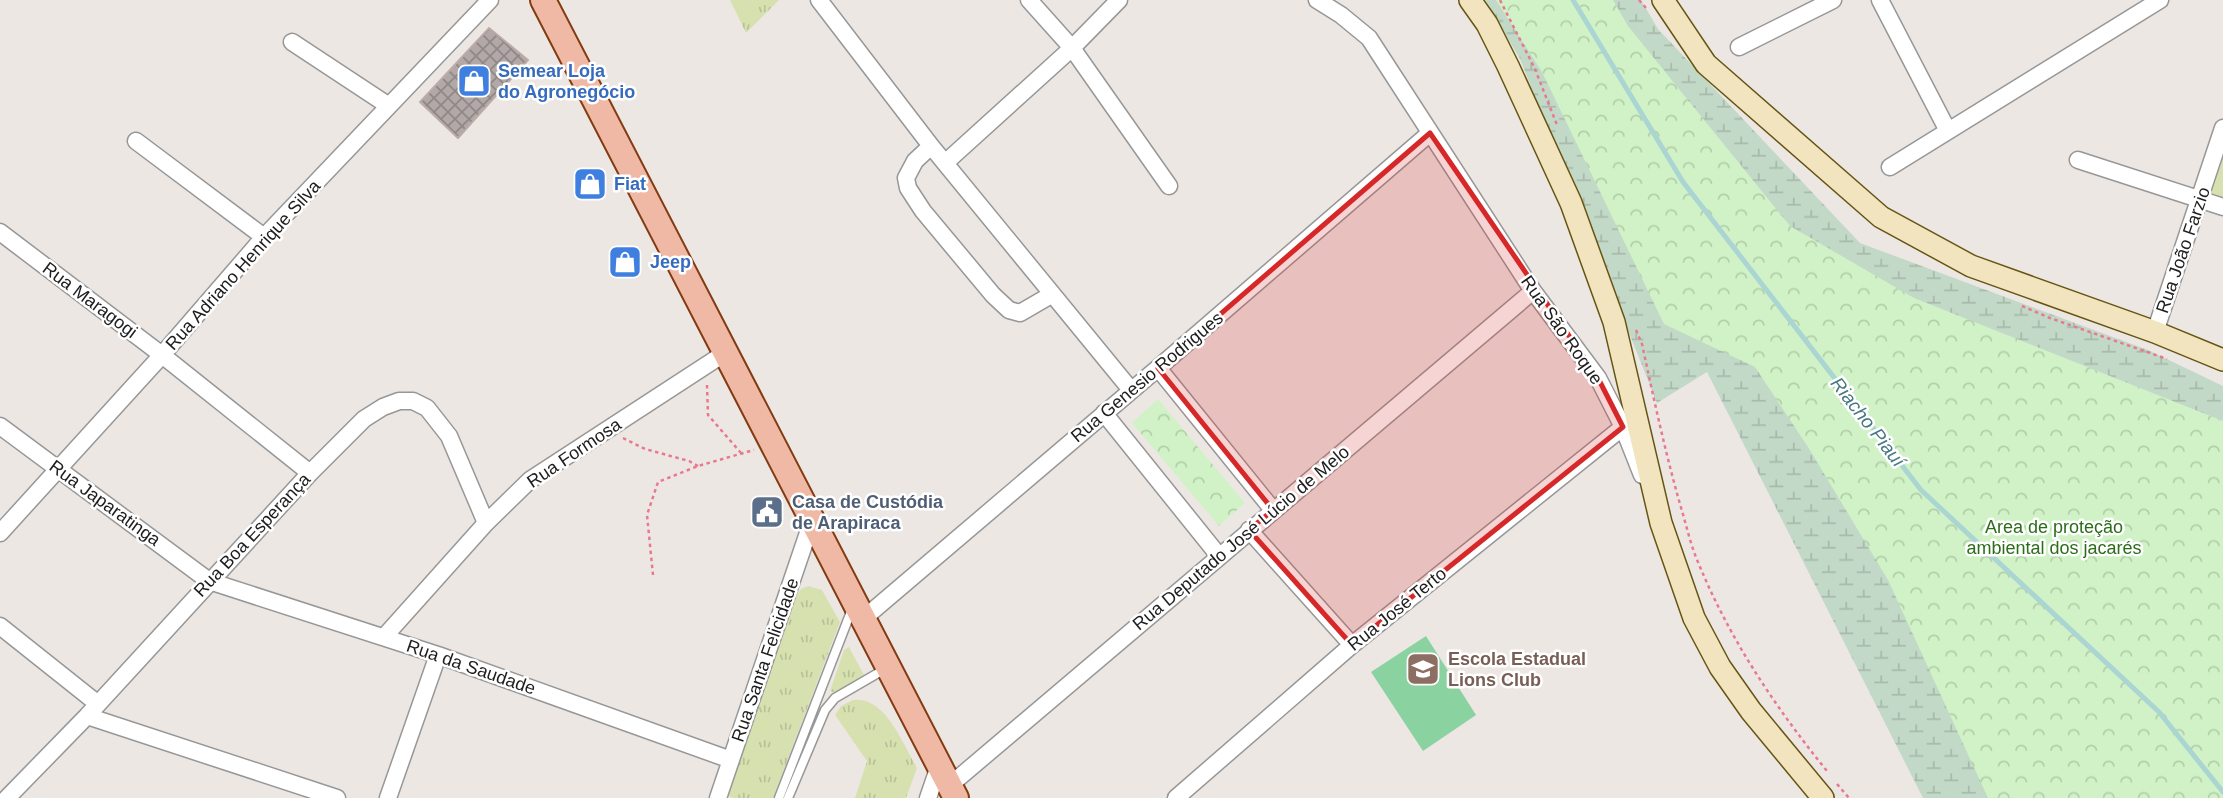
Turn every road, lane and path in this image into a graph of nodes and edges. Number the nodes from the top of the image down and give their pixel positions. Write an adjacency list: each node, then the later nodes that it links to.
1 (490, 0): 16 (street, Rua Adriano Henrique Silva)
2 (543, 0): 36 (main road)
3 (819, 0): 22 (street)
4 (1029, 0): 15 (street)
5 (1119, 0): 15 (street)
6 (1317, 0): 19 (street, Rua São Roque)
7 (1470, 0): 52 (main road)
8 (1500, 0): 20 (path)
9 (1663, 0): 34 (main road)
10 (1833, 0): 14 (street)
11 (1880, 0): 18 (street)
12 (2160, 0): 18 (street)
13 (292, 42): 16 (street)
14 (1739, 47)
15 (1072, 48): 24 (street); 26 (street)
16 (389, 106): 30 (street, Rua Adriano Henrique Silva)
17 (2223, 128): 27 (street, Rua João Farzio)
18 (1948, 131): 25 (street)
19 (1430, 133): 31 (street, Rua São Roque); 38 (street, Rua Genesio Rodrigues)
20 (1560, 133)
21 (136, 141): 30 (street)
22 (931, 146): 24 (street); 32 (street)
23 (2078, 160): 27 (street)
24 (945, 163): 32 (street)
25 (1891, 167)
26 (1169, 186)
27 (2201, 199): 28 (street); 34 (street, Rua João Farzio)
28 (2223, 207)
29 (0, 232): 35 (street, Rua Maragogi)
30 (264, 237): 35 (street, Rua Adriano Henrique Silva)
31 (1533, 291): 42 (street, Rua São Roque); 49 (street, Rua Deputado José Lúcio de Melo)
32 (1051, 295): 39 (street)
33 (1633, 320): 75 (path)
34 (2155, 332): 37 (main road)
35 (162, 355): 47 (street, Rua Adriano Henrique Silva); 48 (street, Rua Maragogi)
36 (716, 358): 43 (street, Rua Formosa); 44 (main road); 45 (path)
37 (2223, 360)
38 (1158, 368): 39 (street, Rua Genesio Rodrigues); 49 (street)
39 (1131, 390): 40 (street, Rua Genesio Rodrigues)
40 (1104, 413): 55 (street); 58 (street, Rua Genesio Rodrigues)
41 (0, 426): 47 (street, Rua Japaratinga)
42 (1623, 427): 52 (street, Rua São Roque); 61 (street, Rua José Terto)
43 (607, 430): 46 (path); 51 (street, Rua Formosa)
44 (773, 446): 45 (path); 50 (main road)
45 (741, 453): 46 (path)
46 (698, 466): 56 (path)
47 (58, 469): 54 (street, Rua Adriano Henrique Silva); 57 (street, Rua Japaratinga)
48 (310, 473): 51 (street, Rua Boa Esperança); 57 (street, Rua Boa Esperança)
49 (1273, 510): 53 (street, Rua Deputado José Lúcio de Melo)
50 (812, 521): 58 (main road); 65 (street, Rua Santa Felicidade)
51 (486, 523): 60 (street, Rua Formosa)
52 (1661, 523): 74 (main road, Rua São Roque)
53 (1249, 530): 55 (street, Rua Deputado José Lúcio de Melo); 61 (street)
54 (0, 533)
55 (1219, 556): 66 (street, Rua Deputado José Lúcio de Melo)
56 (653, 575)
57 (209, 580): 60 (street, Rua da Saudade); 64 (street, Rua Boa Esperança)
58 (859, 611): 63 (main road); 71 (lane)
59 (0, 626): 64 (street)
60 (384, 637): 62 (street, Rua da Saudade)
61 (1352, 645): 73 (street, Rua José Terto)
62 (438, 655): 65 (street, Rua da Saudade); 69 (street)
63 (887, 667): 66 (main road); 72 (lane)
64 (93, 710): 67 (street, Rua Boa Esperança); 68 (street)
65 (731, 760): 70 (street, Rua Santa Felicidade)
66 (943, 787)
67 (7, 798)
68 (337, 798)
69 (388, 798)
70 (718, 798)
71 (779, 798)
72 (788, 798)
73 (1175, 798)
74 (1823, 798)
75 (1849, 798)

